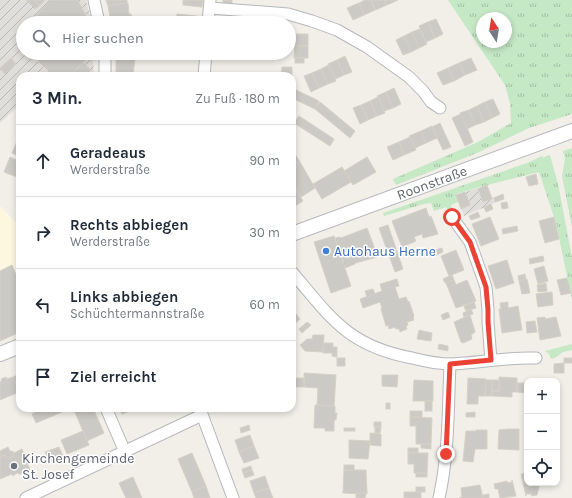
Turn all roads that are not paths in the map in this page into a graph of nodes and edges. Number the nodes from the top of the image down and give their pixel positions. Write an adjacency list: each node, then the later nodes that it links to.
1 (94, 0): 3 (street)
2 (210, 4): 4 (street); 5 (street)
3 (97, 16)
4 (209, 16)
5 (295, 16)
6 (296, 16): 11 (street)
7 (104, 60): 9 (street)
8 (205, 60): 10 (street)
9 (105, 72)
10 (204, 72)
11 (440, 108)
12 (572, 131): 14 (street, Roonstraße)
13 (452, 217): 19 (street)
14 (296, 233)
15 (296, 277): 20 (street)
16 (16, 348): 17 (street)
17 (0, 354)
18 (536, 358): 19 (street)
19 (491, 360): 20 (street)
20 (450, 364): 26 (street)
21 (108, 412): 23 (street)
22 (201, 412): 23 (street); 25 (street)
23 (125, 452): 24 (street)
24 (26, 498)
25 (233, 498)
26 (439, 498)

